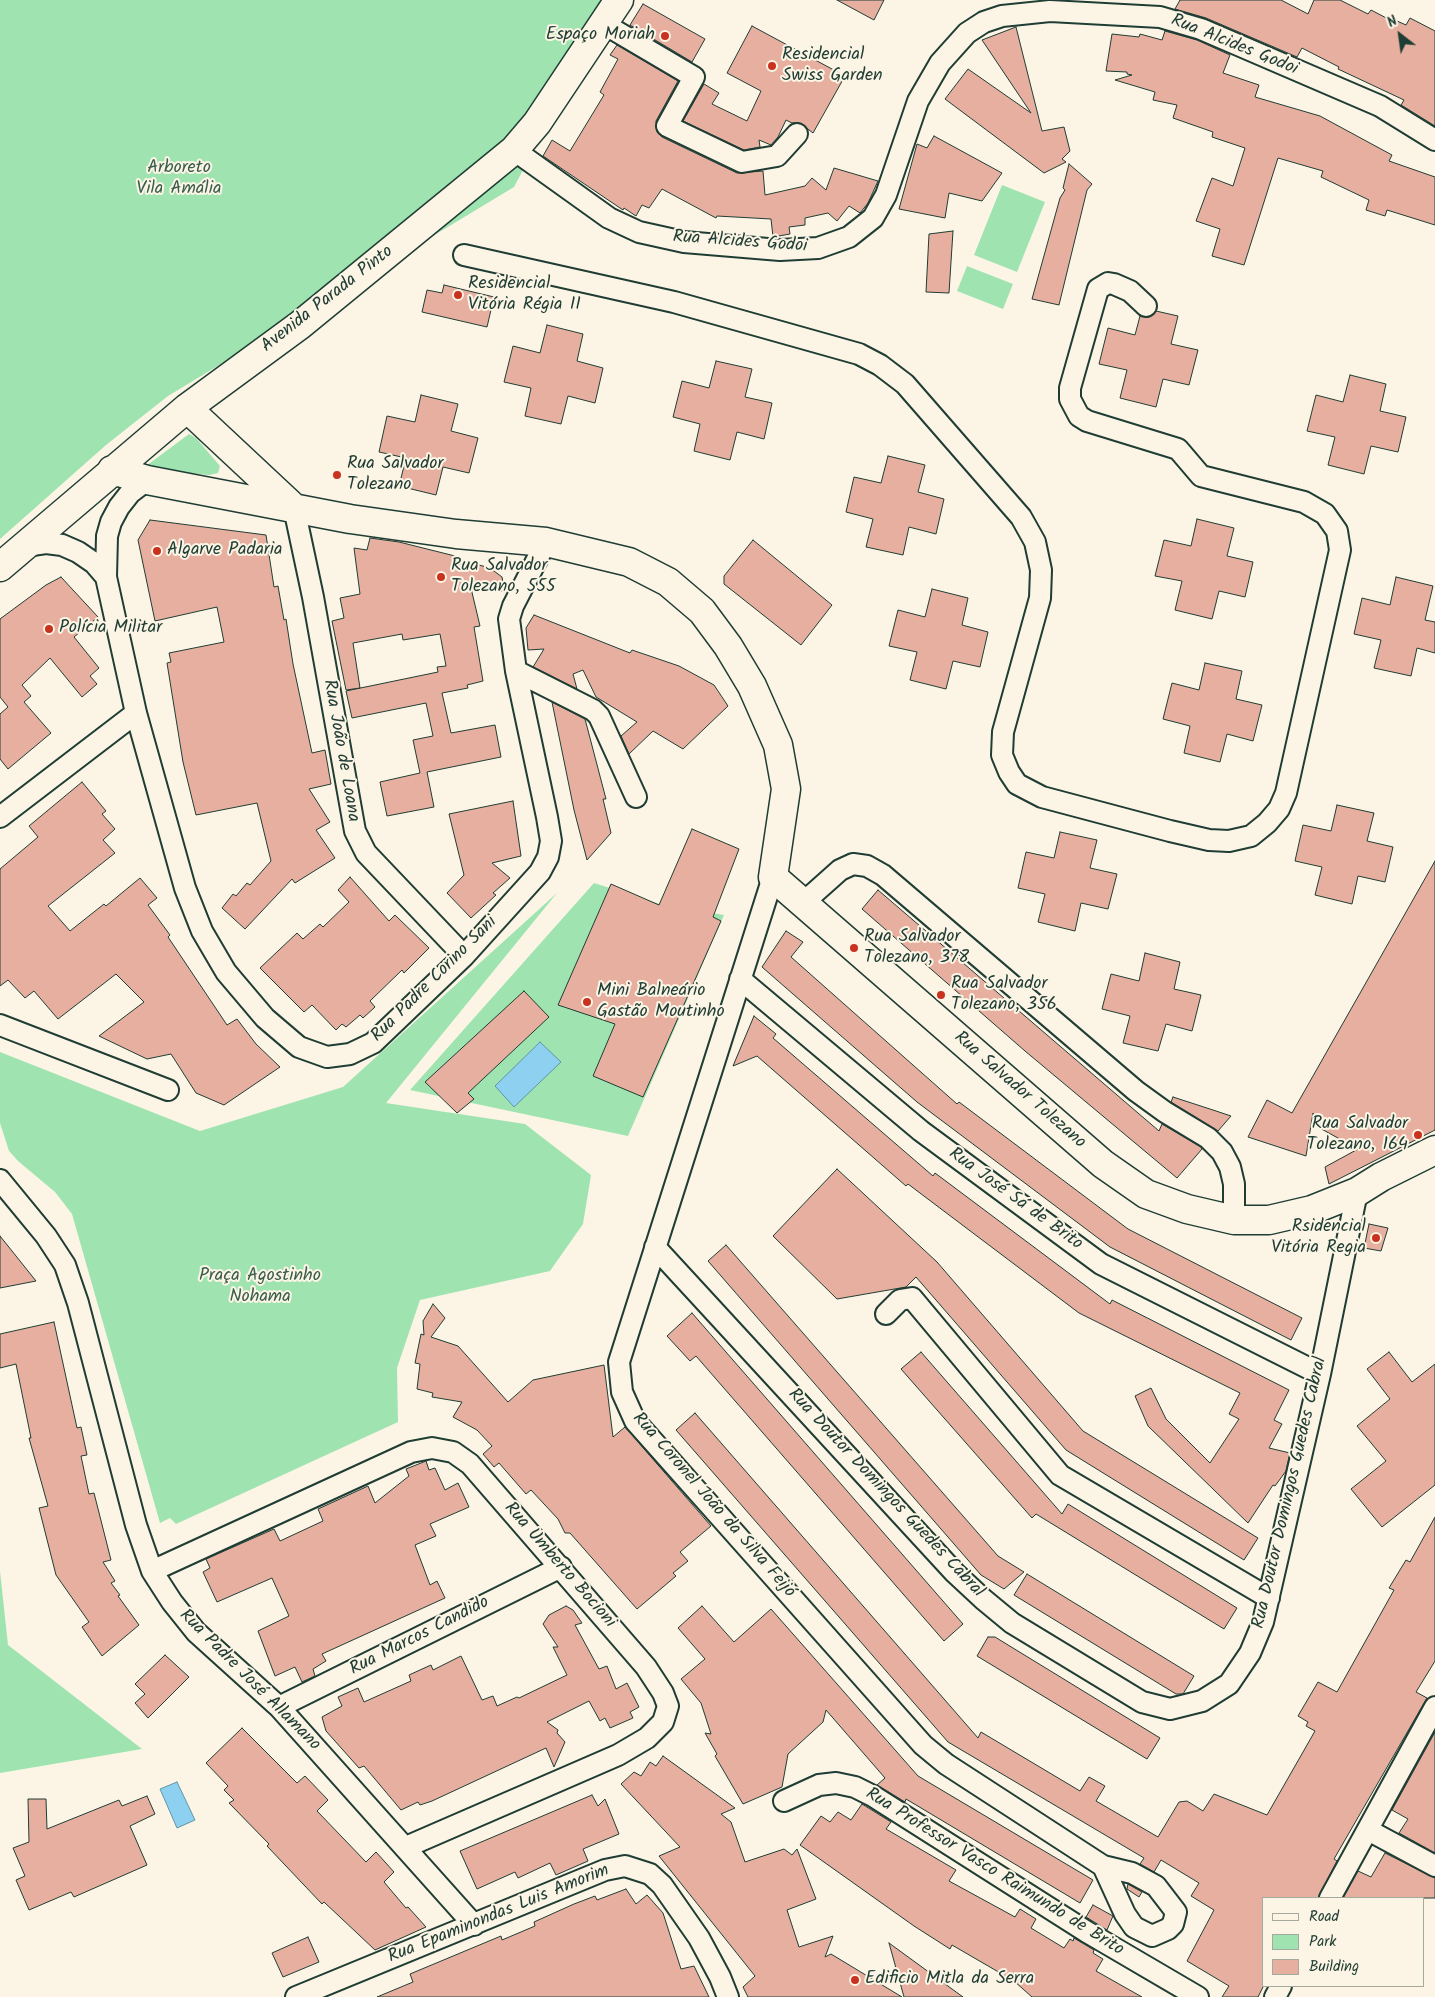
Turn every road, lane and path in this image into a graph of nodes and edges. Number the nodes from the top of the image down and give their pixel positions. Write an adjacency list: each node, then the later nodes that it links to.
1 (619, 0): 2 (street, Avenida Parada Pinto)
2 (604, 24): 3 (street); 5 (street, Avenida Parada Pinto)
3 (797, 134)
4 (1435, 140): 5 (street, Rua Alcides Godoi)
5 (514, 150): 8 (street, Avenida Parada Pinto)
6 (464, 255): 7 (street)
7 (1146, 306)
8 (188, 408): 9 (street); 10 (street, Avenida Parada Pinto)
9 (233, 450): 12 (street); 13 (street)
10 (112, 470): 11 (street); 15 (street, Avenida Parada Pinto)
11 (147, 480): 12 (street); 17 (street, Rua Padre Corino Sani)
12 (214, 494): 13 (street)
13 (294, 508): 14 (street); 24 (street, Rua João de Loana)
14 (546, 542): 18 (street, Rua Padre Corino Sani); 22 (street)
15 (25, 546): 16 (street, Avenida Parada Pinto); 17 (street)
16 (0, 567)
17 (106, 577): 19 (street, Rua Padre Corino Sani)
18 (516, 671): 20 (street); 24 (street, Rua Padre Corino Sani)
19 (136, 713): 21 (street); 24 (street, Rua Padre Corino Sani)
20 (636, 797)
21 (0, 817)
22 (773, 877): 23 (street, Rua Salvador Tolezano); 25 (street, Rua Coronel João da Silva Feijó)
23 (803, 902): 31 (street, Rua Salvador Tolezano); 31 (street)
24 (464, 956)
25 (740, 979): 32 (street, Rua Coronel João da Silva Feijó); 34 (street, Rua José Sá de Brito)
26 (0, 1025): 27 (street)
27 (168, 1090)
28 (1435, 1150): 30 (street, Rua Salvador Tolezano)
29 (0, 1180): 36 (street, Rua Padre José Allamano)
30 (1357, 1192): 31 (street, Rua Salvador Tolezano); 34 (street, Rua Doutor Domingos Guedes Cabral)
31 (1234, 1220)
32 (655, 1247): 37 (street, Rua Doutor Domingos Guedes Cabral); 43 (street, Rua Coronel João da Silva Feijó)
33 (886, 1314): 37 (street)
34 (1320, 1374): 37 (street, Rua Doutor Domingos Guedes Cabral)
35 (561, 1566): 36 (street, Rua Umberto Bocioni); 38 (street, Rua Marcos Candido); 42 (street, Rua Umberto Bocioni)
36 (152, 1571): 38 (street, Rua Padre José Allamano)
37 (1269, 1598)
38 (279, 1707): 42 (street, Rua Padre José Allamano)
39 (1435, 1707): 41 (street)
40 (784, 1801): 49 (street, Rua Professor Vasco Raimundo de Brito)
41 (1368, 1830): 44 (street); 45 (street)
42 (406, 1847): 46 (street, Rua Padre José Allamano)
43 (1103, 1866)
44 (1435, 1866)
45 (1331, 1897)
46 (474, 1925): 47 (street, Rua Epaminondas Luis Amorim); 48 (street, Rua Epaminondas Luis Amorim)
47 (296, 1997)
48 (728, 1997)
49 (1198, 1997)

